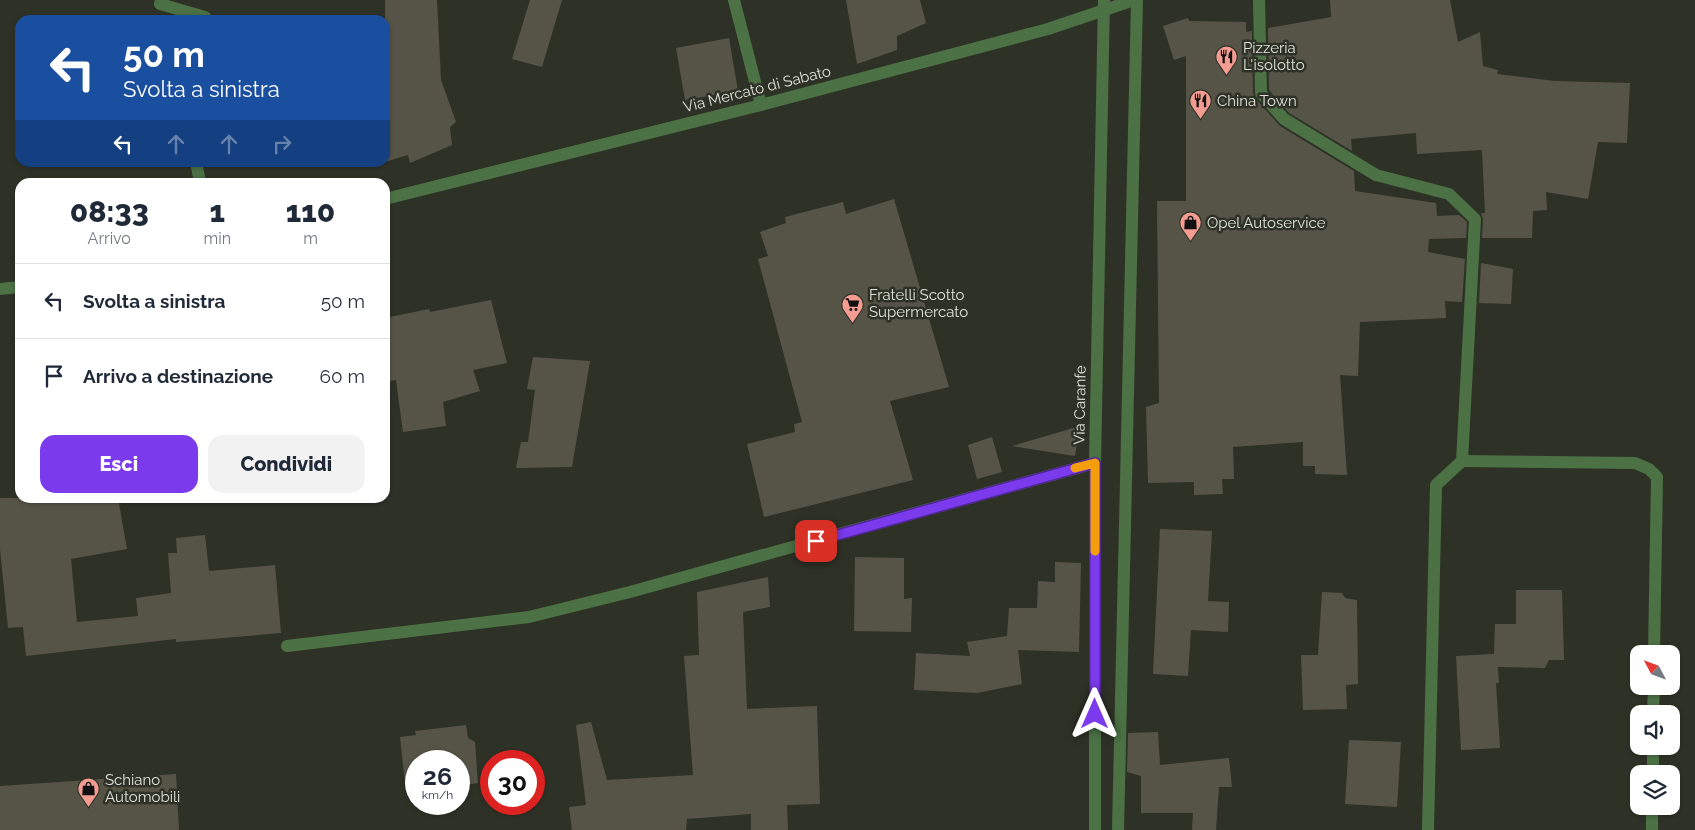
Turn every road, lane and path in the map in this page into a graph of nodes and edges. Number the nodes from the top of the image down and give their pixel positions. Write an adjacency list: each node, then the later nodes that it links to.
1 (161, 0): 6 (street)
2 (734, 0): 7 (street)
3 (1136, 0): 5 (street, Via Mercato di Sabato); 17 (street)
4 (1259, 0): 11 (street)
5 (1105, 5): 7 (street, Via Mercato di Sabato); 12 (street, Via Caranfe)
6 (198, 15)
7 (761, 105): 8 (street, Via Mercato di Sabato)
8 (390, 198)
9 (15, 288): 10 (street)
10 (0, 289)
11 (1462, 461): 13 (street); 18 (street)
12 (1095, 463): 14 (street); 16 (street, Via Caranfe)
13 (1654, 645)
14 (287, 646)
15 (1652, 815): 19 (street)
16 (1095, 830)
17 (1118, 830)
18 (1428, 830)
19 (1652, 830)

